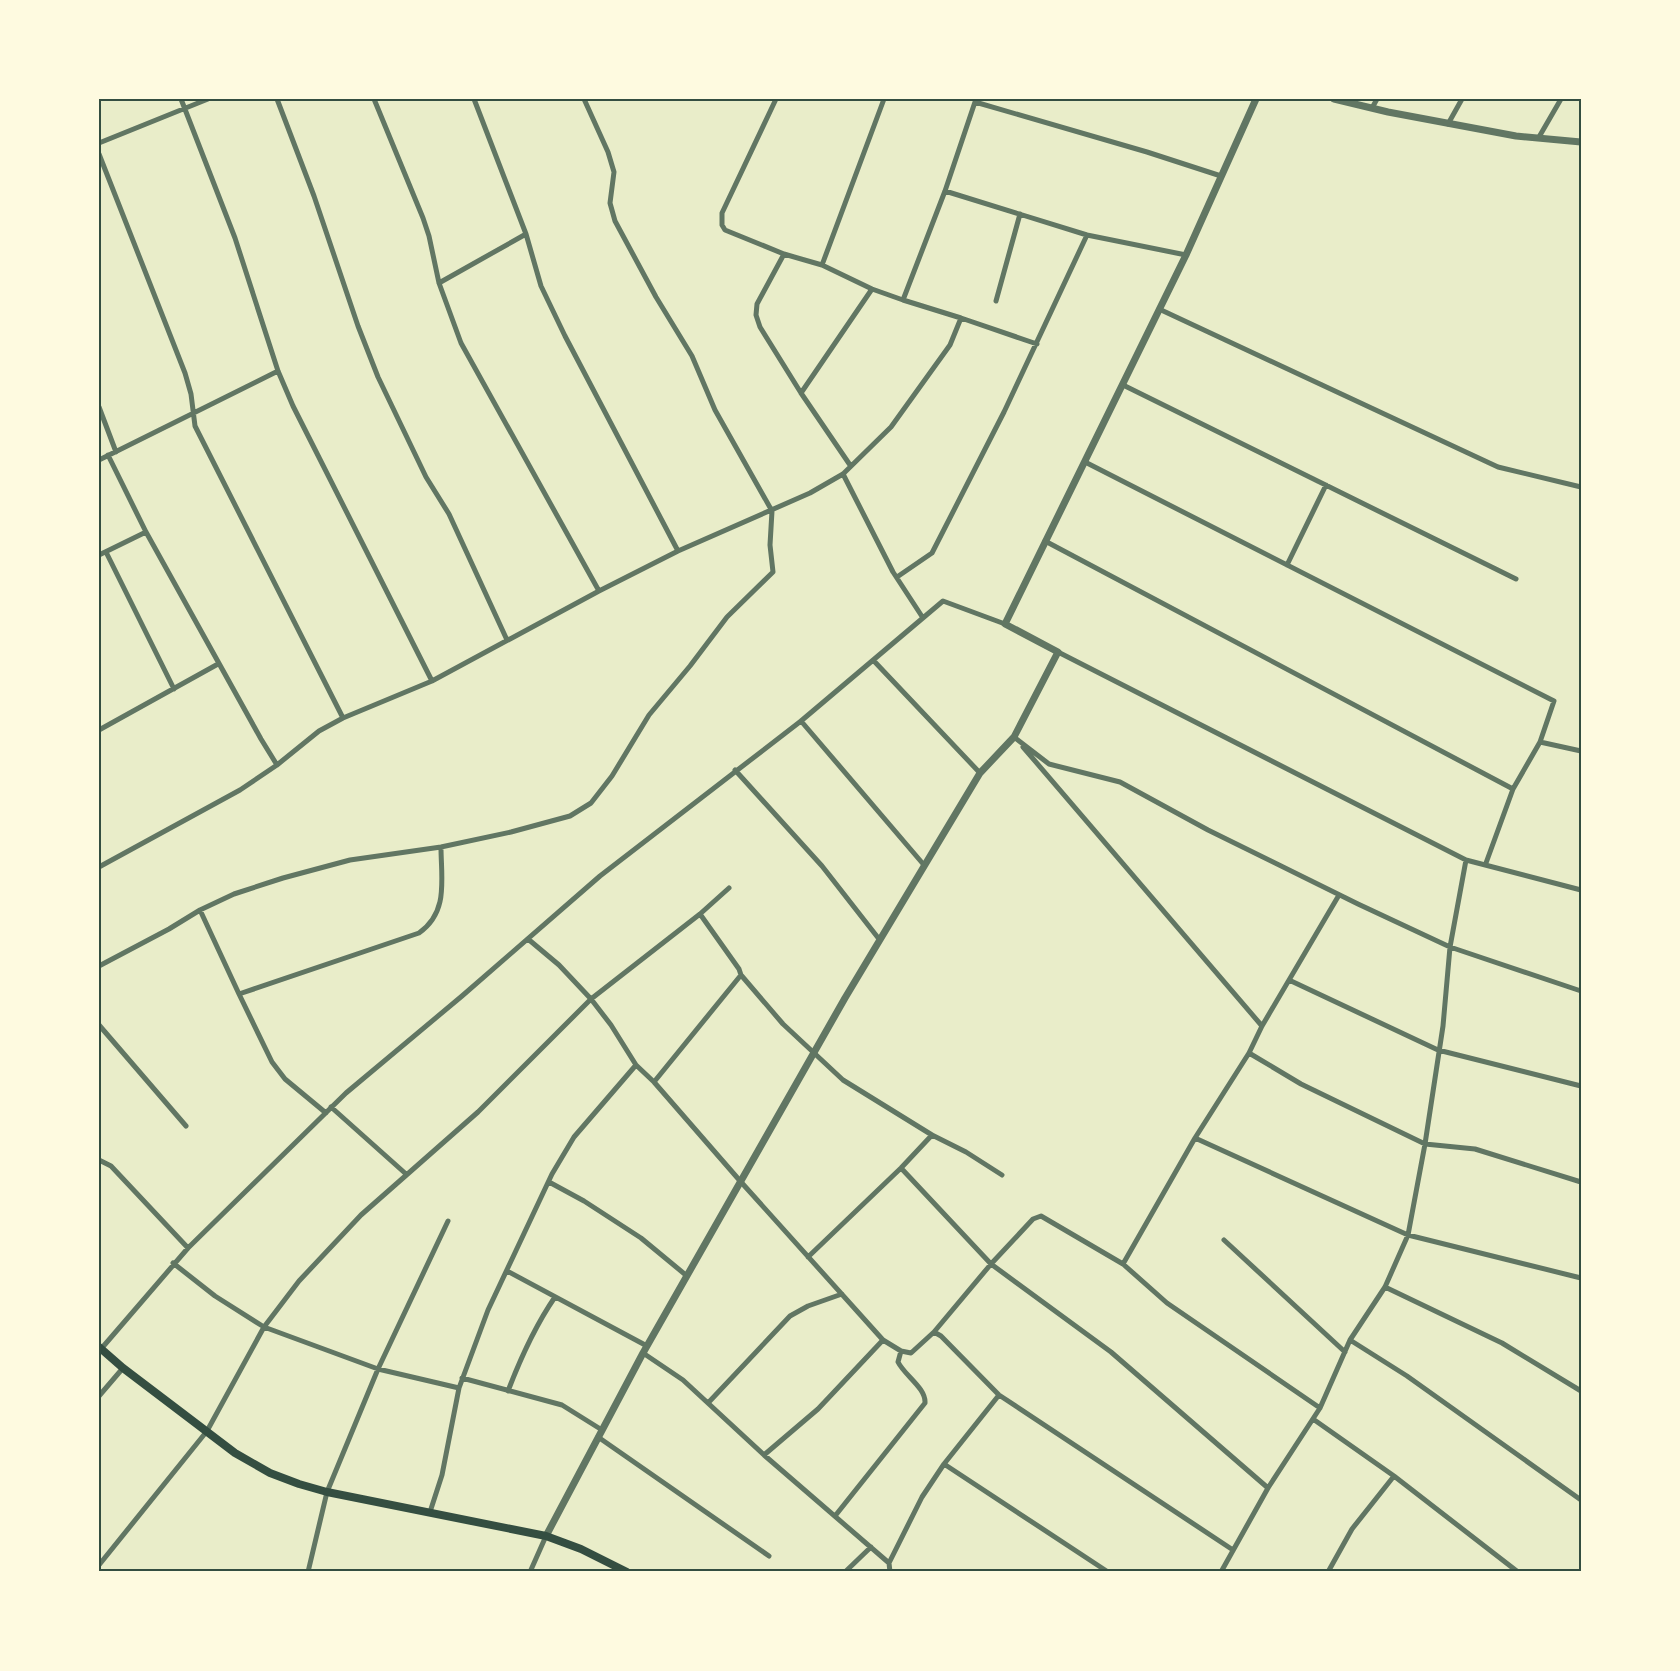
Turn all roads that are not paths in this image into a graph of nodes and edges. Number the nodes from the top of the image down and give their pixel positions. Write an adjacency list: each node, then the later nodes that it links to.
1 (181, 99): 15 (street)
2 (208, 99): 15 (street)
3 (277, 99): 62 (street)
4 (374, 99): 30 (street)
5 (474, 99): 25 (street)
6 (584, 99): 50 (street)
7 (776, 99): 27 (street)
8 (884, 99): 29 (street)
9 (1256, 99): 22 (street)
10 (1335, 99): 16 (street)
11 (1377, 99): 16 (street)
12 (1462, 99): 17 (street)
13 (1561, 99): 18 (street)
14 (976, 101): 22 (street); 23 (street)
15 (185, 108): 20 (street); 37 (street)
16 (1372, 108): 17 (street)
17 (1448, 124): 18 (street)
18 (1539, 137): 19 (street)
19 (1581, 142)
20 (99, 143)
21 (99, 154): 41 (street)
22 (1221, 176): 28 (street)
23 (945, 191): 24 (street); 32 (street)
24 (1020, 214): 26 (street); 33 (street)
25 (526, 234): 30 (street); 53 (street)
26 (1087, 235): 28 (street); 36 (street)
27 (784, 254): 29 (street); 39 (street)
28 (1186, 255): 34 (street)
29 (822, 266): 31 (street)
30 (439, 283): 59 (street)
31 (872, 289): 32 (street); 39 (street)
32 (903, 300): 35 (street)
33 (996, 301)
34 (1159, 309): 38 (street); 49 (street)
35 (961, 318): 36 (street); 46 (street)
36 (1037, 344): 57 (street)
37 (278, 371): 41 (street); 66 (street)
38 (1123, 385): 45 (street); 48 (street)
39 (801, 393): 46 (street)
40 (99, 407): 42 (street)
41 (192, 415): 42 (street); 68 (street)
42 (116, 452): 43 (street)
43 (108, 455): 44 (street); 51 (street)
44 (99, 460)
45 (1085, 462): 52 (street); 56 (street)
46 (850, 465): 47 (street)
47 (843, 474): 50 (street); 57 (street)
48 (1326, 485): 56 (street); 58 (street)
49 (1581, 488)
50 (772, 511): 53 (street); 79 (street)
51 (146, 532): 54 (street); 65 (street)
52 (1044, 541): 61 (street); 78 (street)
53 (678, 551): 59 (street)
54 (106, 552): 55 (street); 67 (street)
55 (99, 555)
56 (1287, 565): 73 (street)
57 (897, 577): 60 (street)
58 (1516, 579)
59 (599, 591): 62 (street)
60 (923, 618): 61 (street); 64 (street)
61 (1005, 624): 63 (street)
62 (507, 640): 66 (street)
63 (1058, 652): 72 (street); 80 (street)
64 (873, 660): 70 (street); 77 (street)
65 (218, 663): 67 (street); 75 (street)
66 (432, 681): 68 (street)
67 (174, 689): 71 (street)
68 (343, 718): 75 (street)
69 (99, 719): 71 (street)
70 (801, 721): 76 (street); 82 (street)
71 (101, 729)
72 (1014, 737): 77 (street); 86 (street); 99 (street)
73 (1540, 742): 74 (street); 78 (street)
74 (1581, 751)
75 (277, 765): 83 (street)
76 (735, 770): 89 (street); 90 (street)
77 (980, 773): 82 (street)
78 (1513, 789): 81 (street)
79 (441, 847): 87 (street); 96 (street)
80 (1466, 860): 81 (street); 91 (street)
81 (1486, 863): 85 (street)
82 (924, 865): 90 (street)
83 (99, 867)
84 (729, 888): 88 (street)
85 (1581, 890)
86 (1339, 895): 91 (street); 94 (street)
87 (200, 910): 92 (street); 96 (street)
88 (700, 914): 93 (street); 97 (street)
89 (528, 939): 97 (street); 106 (street)
90 (879, 939): 101 (street)
91 (1450, 947): 95 (street); 100 (street)
92 (99, 966)
93 (741, 975): 101 (street); 104 (street)
94 (1289, 980): 99 (street); 100 (street)
95 (1581, 991)
96 (239, 994): 107 (street)
97 (591, 999): 103 (street); 114 (street)
98 (99, 1024): 108 (street)
99 (1262, 1026): 102 (street)
100 (1438, 1050): 105 (street); 111 (street)
101 (812, 1053): 109 (street); 117 (street)
102 (1249, 1053): 110 (street); 111 (street)
103 (636, 1065): 104 (street); 116 (street)
104 (654, 1082): 117 (street)
105 (1581, 1086)
106 (331, 1107): 107 (street); 114 (street)
107 (326, 1113): 122 (street)
108 (186, 1126)
109 (932, 1134): 113 (street); 115 (street)
110 (1195, 1138): 120 (street); 126 (street)
111 (1425, 1144): 118 (street); 120 (street)
112 (99, 1160): 122 (street)
113 (901, 1168): 123 (street); 125 (street)
114 (406, 1174): 133 (street)
115 (1002, 1175)
116 (549, 1182): 127 (street); 128 (street)
117 (741, 1182): 123 (street); 128 (street)
118 (1581, 1182)
119 (448, 1221): 143 (street)
120 (1408, 1235): 129 (street); 130 (street)
121 (1224, 1239): 140 (street)
122 (188, 1248): 124 (street)
123 (808, 1257): 131 (street)
124 (173, 1263): 133 (street); 138 (street)
125 (991, 1264): 126 (street); 134 (street); 159 (street)
126 (1123, 1264): 151 (street)
127 (507, 1271): 132 (street); 144 (street)
128 (687, 1275): 137 (street)
129 (1581, 1278)
130 (1385, 1287): 136 (street); 147 (street)
131 (842, 1294): 135 (street); 150 (street)
132 (555, 1297): 137 (street); 146 (street)
133 (264, 1327): 143 (street); 154 (street)
134 (934, 1332): 139 (street); 148 (street)
135 (883, 1340): 139 (street); 156 (street)
136 (1350, 1340): 140 (street); 161 (street)
137 (647, 1346): 141 (street)
138 (100, 1348): 142 (main road)
139 (901, 1351): 163 (street)
140 (1345, 1352): 151 (street)
141 (643, 1353): 150 (street); 153 (street)
142 (123, 1368): 149 (street); 154 (main road)
143 (378, 1369): 145 (street); 160 (street)
144 (462, 1378): 145 (street); 146 (street)
145 (459, 1388): 162 (street)
146 (508, 1391): 153 (street)
147 (1581, 1391)
148 (999, 1395): 157 (street); 166 (street)
149 (99, 1396)
150 (708, 1403): 156 (street)
151 (1320, 1408): 152 (street)
152 (1313, 1419): 158 (street); 159 (street)
153 (602, 1430): 155 (street)
154 (207, 1431): 160 (main road); 169 (street)
155 (598, 1437): 164 (street); 167 (street)
156 (764, 1455): 163 (street)
157 (944, 1464): 168 (street); 175 (street)
158 (1394, 1476): 177 (street); 178 (street)
159 (1268, 1488): 166 (street)
160 (327, 1492): 162 (main road); 170 (street)
161 (1581, 1500)
162 (430, 1512): 164 (main road)
163 (835, 1516): 165 (street)
164 (546, 1536): 171 (street); 172 (main road)
165 (871, 1547): 168 (street); 173 (street)
166 (1233, 1550): 176 (street)
167 (769, 1556)
168 (889, 1563): 174 (street)
169 (99, 1565)
170 (309, 1572)
171 (530, 1572)
172 (627, 1572)
173 (845, 1572)
174 (891, 1572)
175 (1108, 1572)
176 (1221, 1572)
177 (1328, 1572)
178 (1518, 1572)

